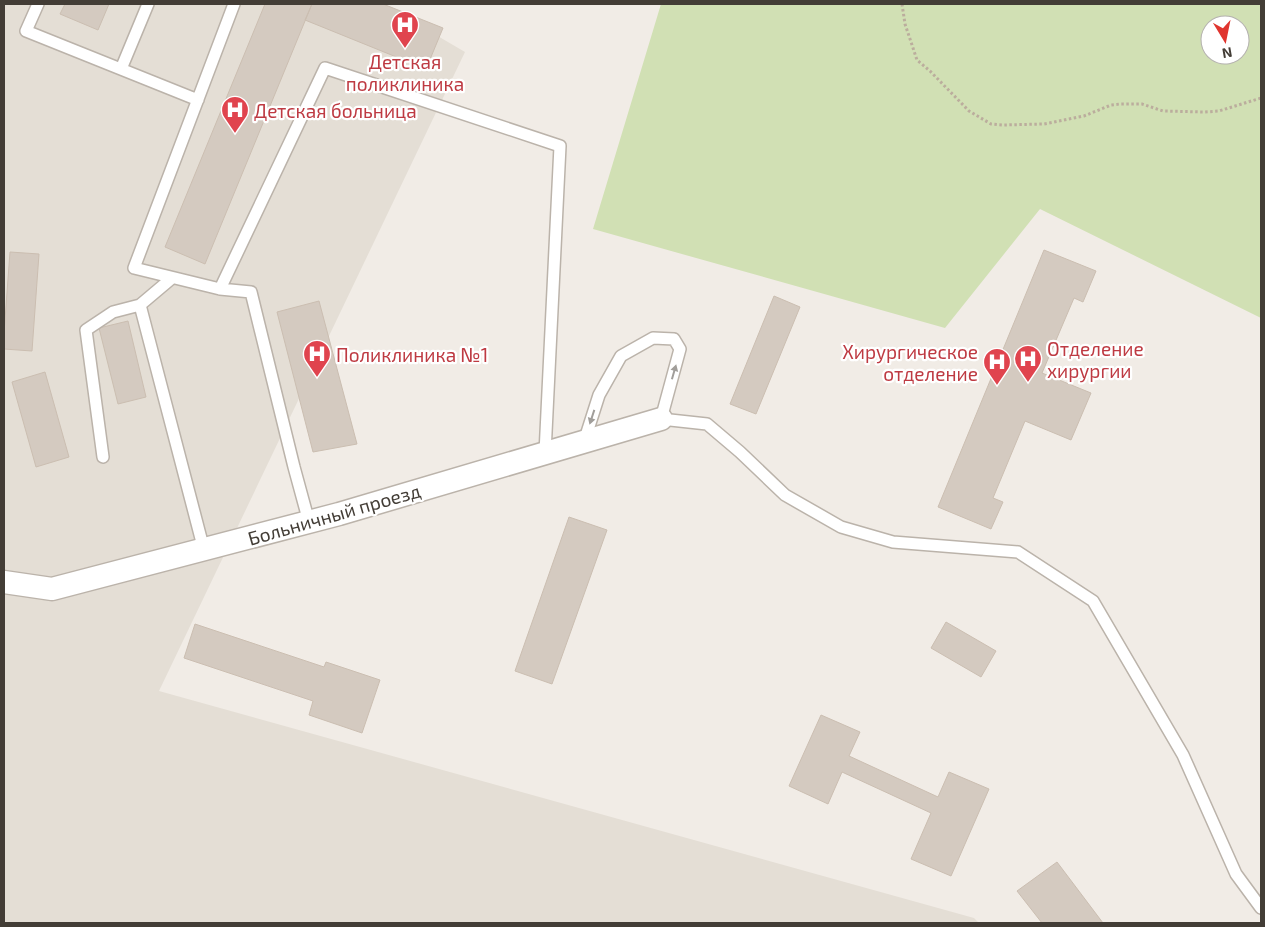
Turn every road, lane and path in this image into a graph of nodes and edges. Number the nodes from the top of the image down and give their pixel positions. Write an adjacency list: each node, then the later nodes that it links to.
1 (38, 4): 5 (lane)
2 (148, 4): 5 (lane)
3 (234, 4): 7 (lane)
4 (902, 4): 6 (path)
5 (121, 69): 7 (lane)
6 (1261, 98)
7 (198, 100): 8 (lane)
8 (172, 278): 9 (lane); 10 (lane)
9 (220, 289): 13 (lane); 15 (lane)
10 (140, 306): 14 (lane); 16 (lane)
11 (661, 419): 12 (street, Больничный проезд); 12 (lane, one-way to 12); 18 (lane)
12 (584, 442): 13 (street, Больничный проезд)
13 (545, 453): 15 (street, Больничный проезд)
14 (103, 457)
15 (309, 522): 16 (street, Больничный проезд)
16 (204, 550): 17 (street, Больничный проезд)
17 (4, 582)
18 (1261, 908)

